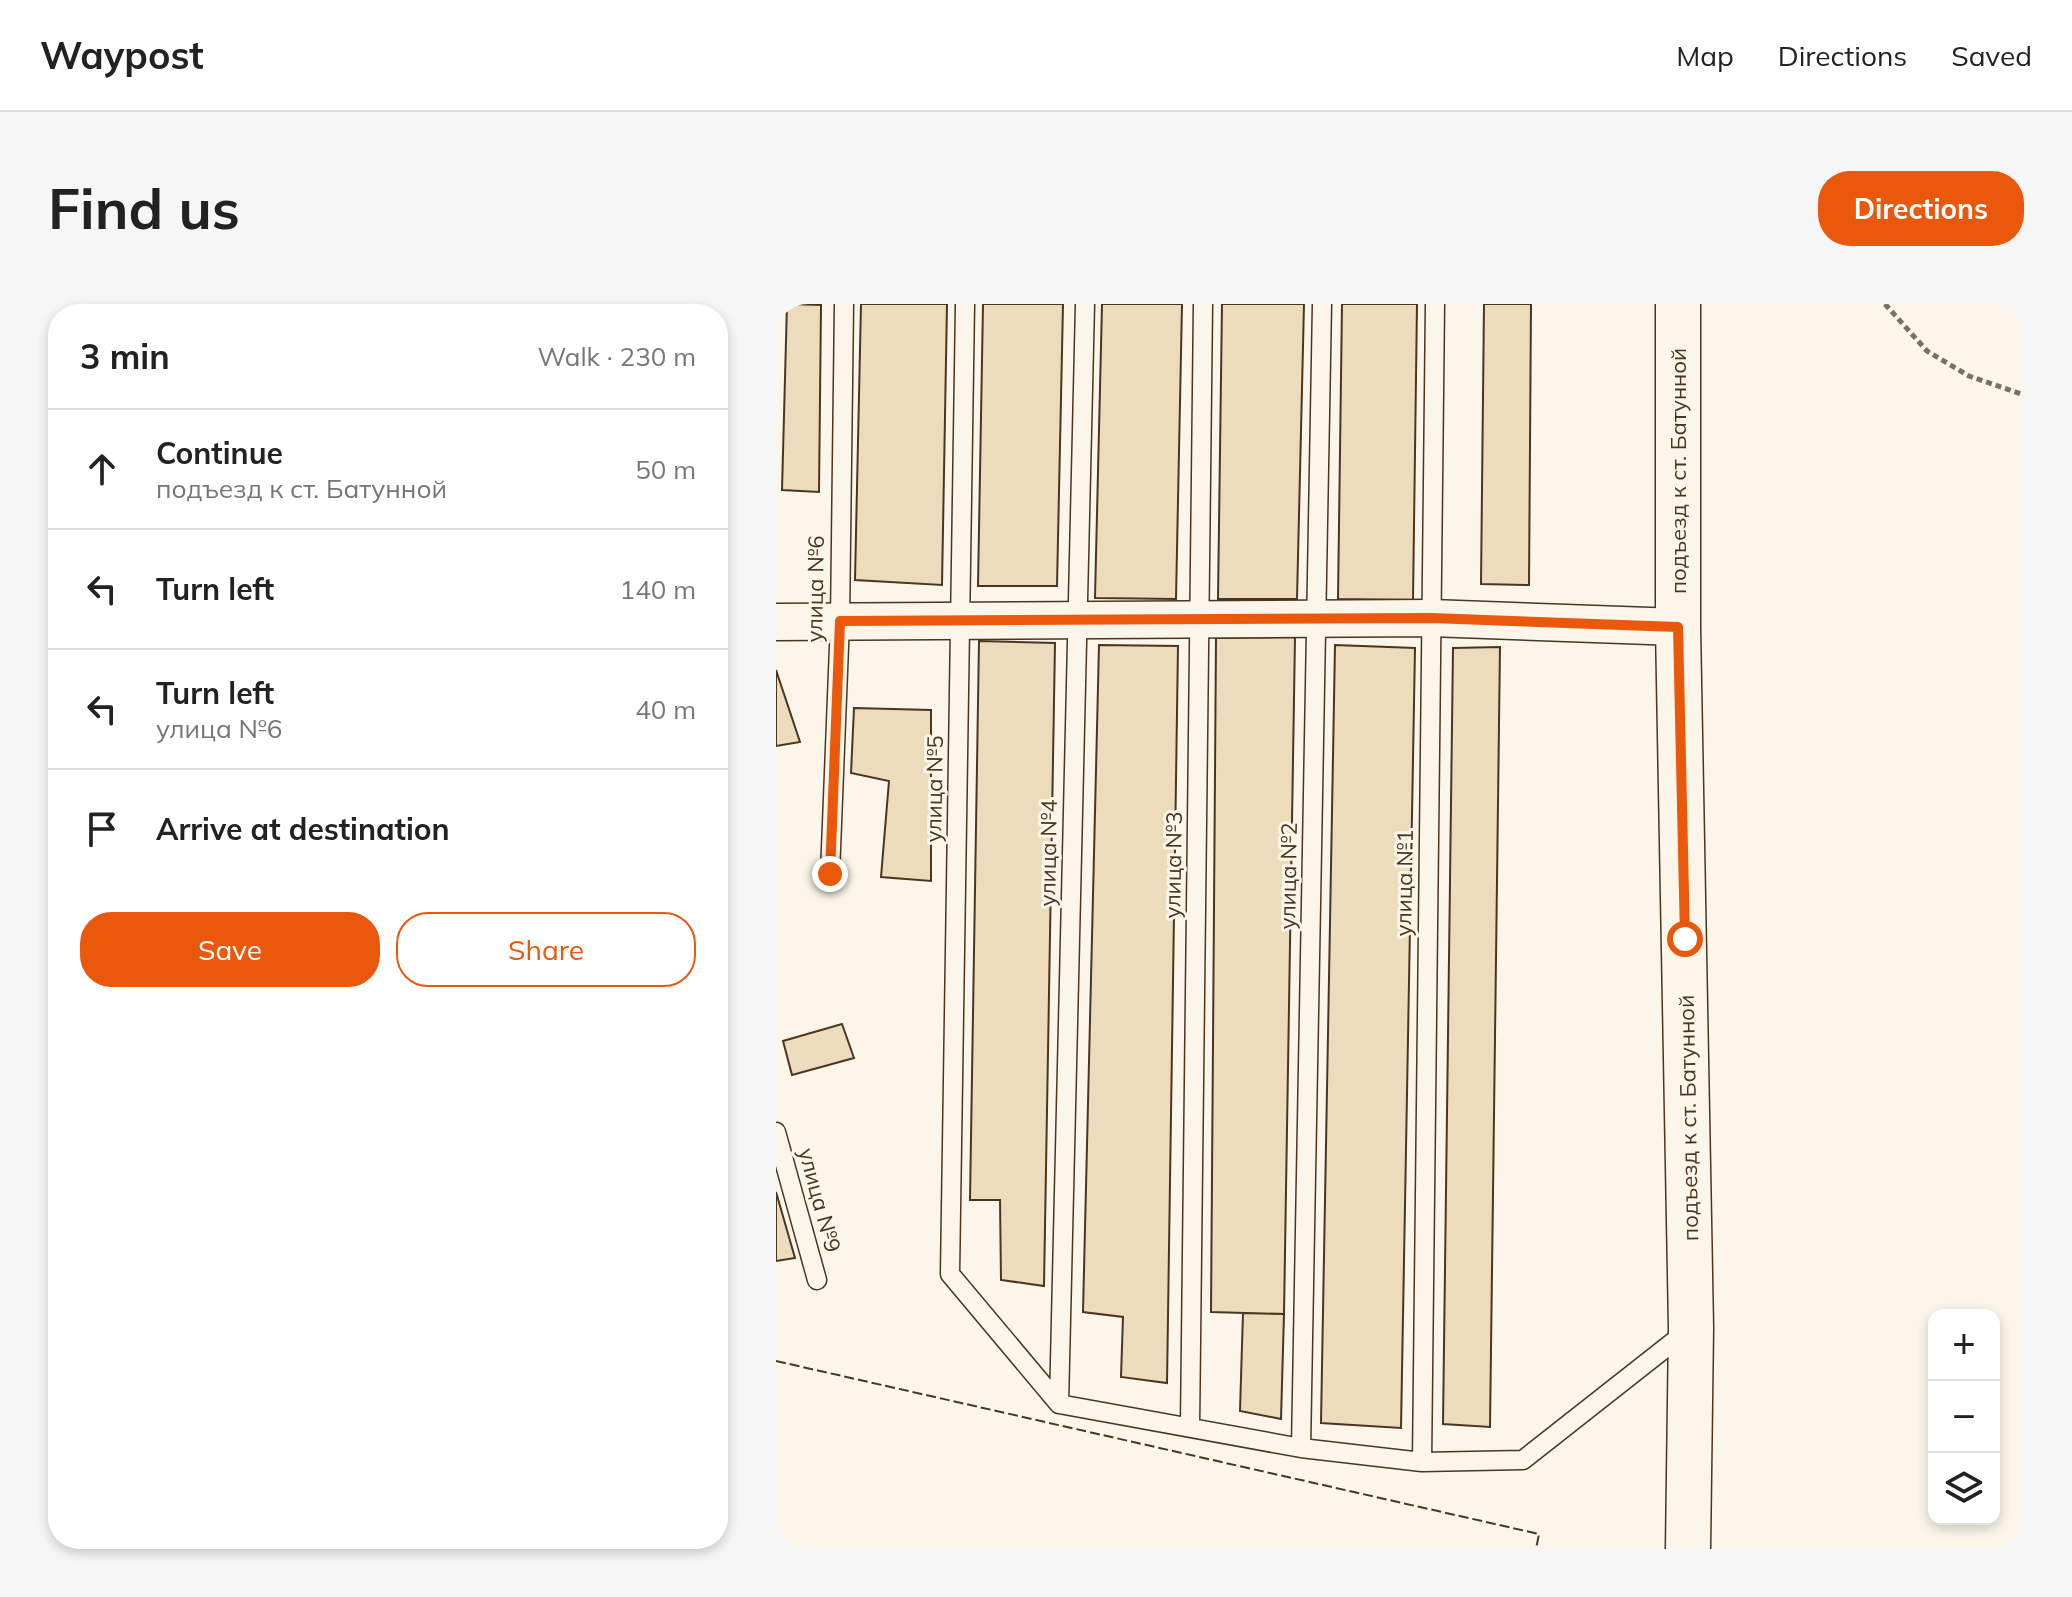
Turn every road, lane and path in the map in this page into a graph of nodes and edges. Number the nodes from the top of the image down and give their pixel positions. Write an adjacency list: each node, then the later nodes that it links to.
1 (844, 304): 15 (lane, улица №6)
2 (965, 304): 13 (lane, улица №5)
3 (1085, 304): 14 (lane, улица №4)
4 (1203, 304): 12 (lane, улица №3)
5 (1322, 304): 10 (lane, улица №2)
6 (1435, 304): 11 (lane, улица №1)
7 (1678, 304): 17 (street, подъезд к ст. Батунной)
8 (1885, 304): 9 (path)
9 (2024, 395)
10 (1316, 618): 11 (street); 12 (street); 24 (lane, улица №2)
11 (1431, 618): 17 (street); 25 (lane, улица №1)
12 (1199, 619): 14 (street); 23 (lane, улица №3)
13 (960, 620): 14 (street); 15 (street); 22 (lane, улица №5)
14 (1078, 620): 22 (lane, улица №4)
15 (840, 621): 16 (street); 18 (lane, улица №6)
16 (776, 622)
17 (1678, 627): 21 (street, подъезд к ст. Батунной)
18 (830, 874)
19 (776, 1132): 20 (lane, улица №9)
20 (817, 1280)
21 (1691, 1328): 25 (lane); 26 (street, подъезд к ст. Батунной)
22 (1059, 1404): 23 (lane)
23 (1190, 1427): 24 (lane)
24 (1301, 1448): 25 (lane)
25 (1422, 1462)
26 (1688, 1549)

